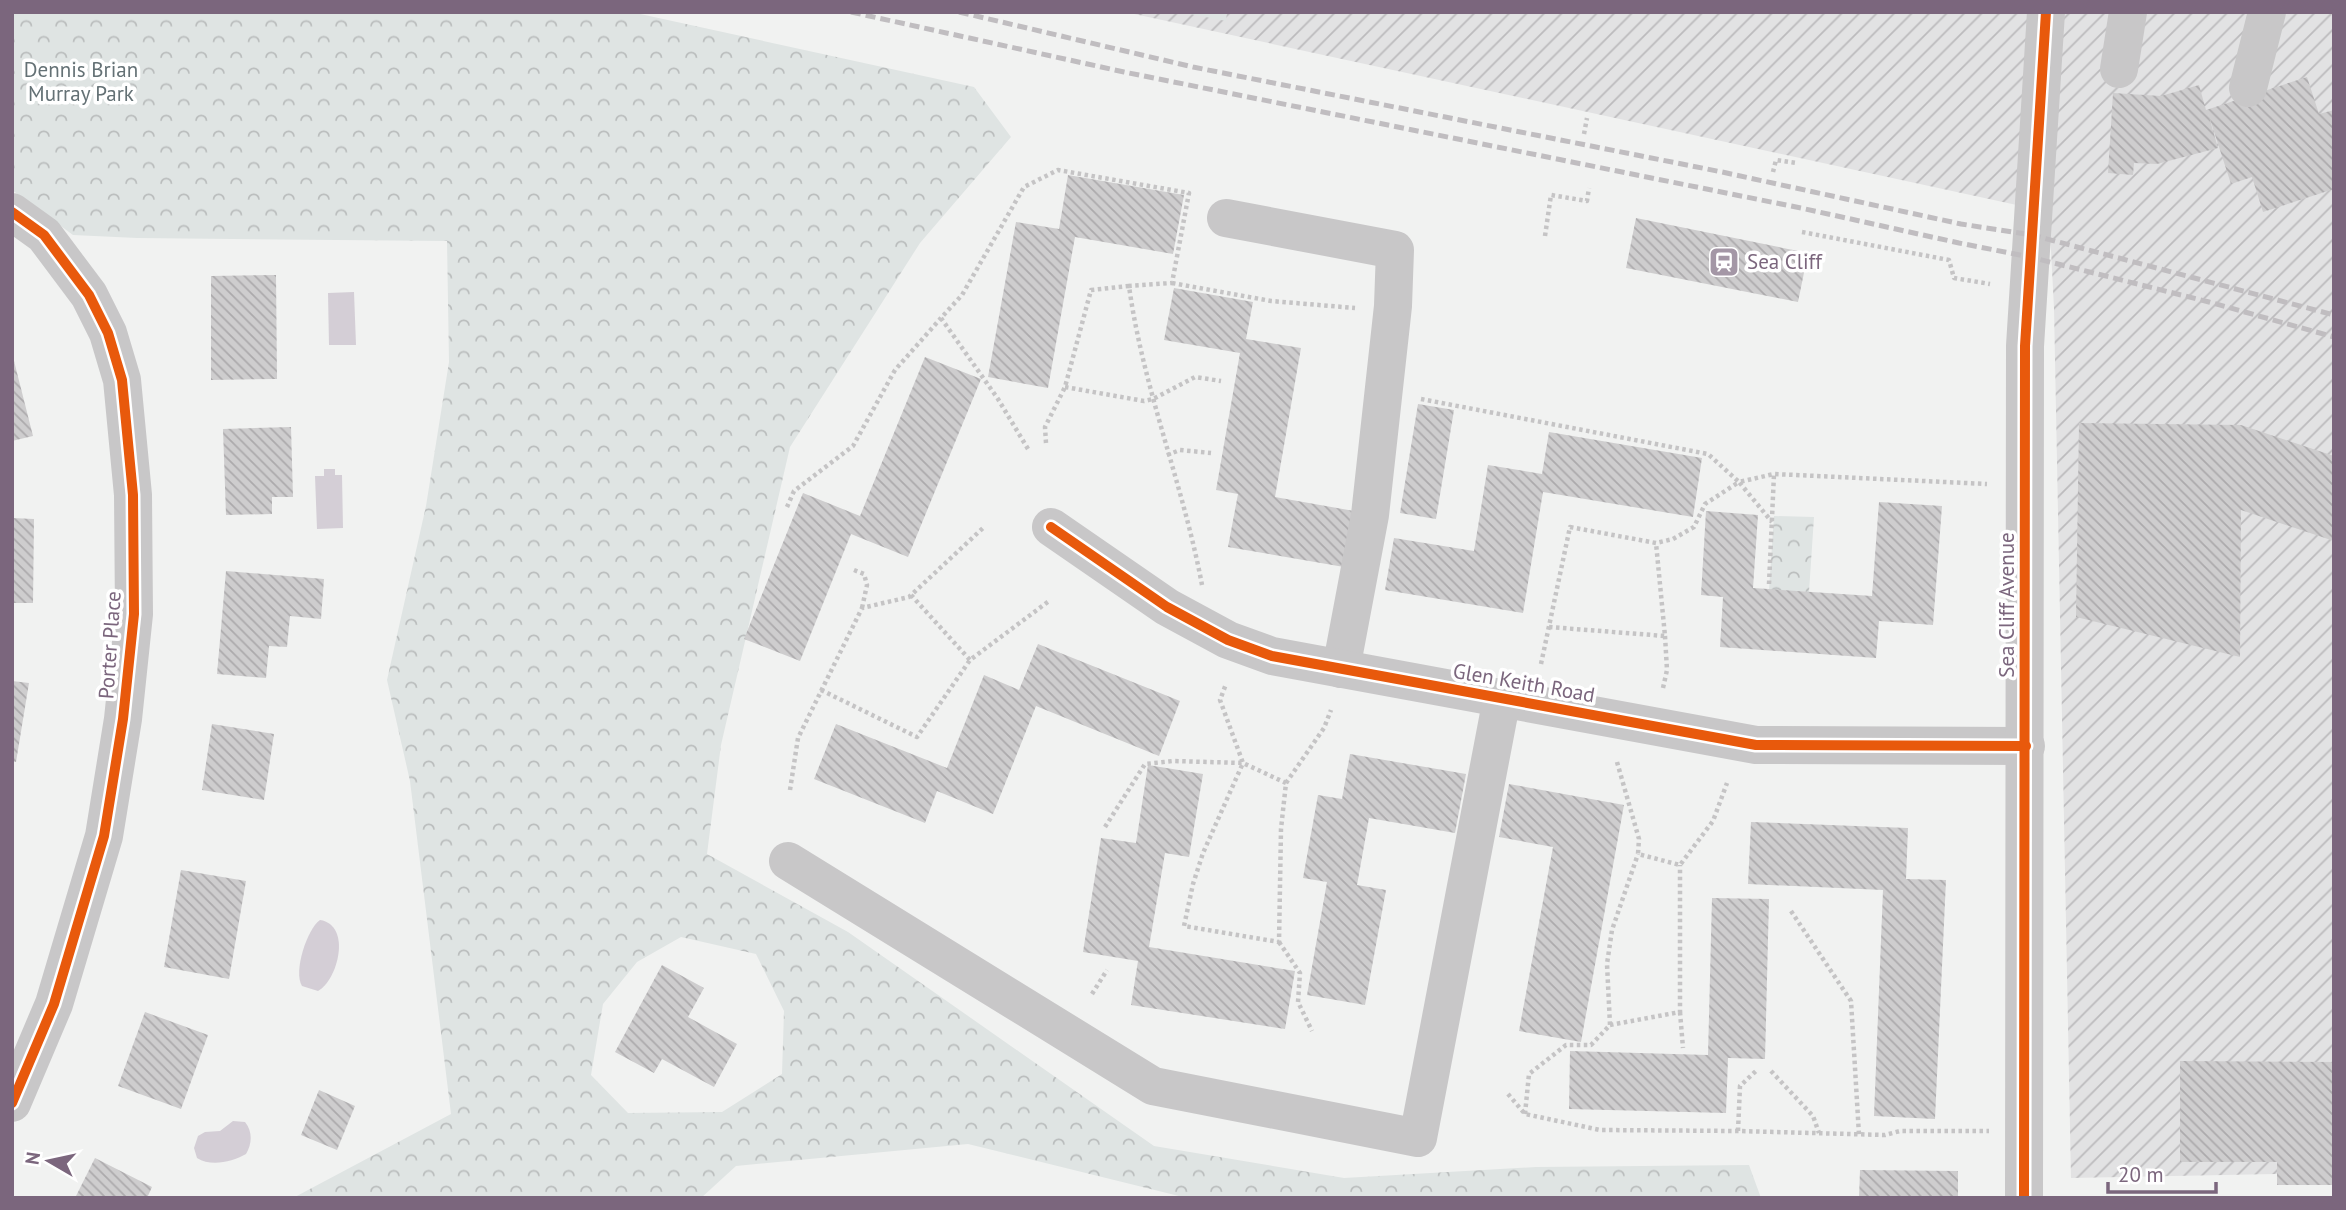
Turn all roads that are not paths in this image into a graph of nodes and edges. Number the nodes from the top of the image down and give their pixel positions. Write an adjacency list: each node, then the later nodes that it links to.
1 (2046, 12): 11 (street, Sea Cliff Avenue)
2 (2128, 12): 4 (street)
3 (2267, 12): 5 (street)
4 (2119, 69)
5 (2248, 88)
6 (12, 212): 13 (street, Porter Place)
7 (1226, 218): 9 (street)
8 (1051, 527): 9 (street, Glen Keith Road)
9 (1341, 669): 10 (street, Glen Keith Road)
10 (1502, 698): 11 (street, Glen Keith Road); 12 (street)
11 (2026, 746): 14 (street, Sea Cliff Avenue)
12 (788, 860)
13 (12, 1103)
14 (2024, 1198)

